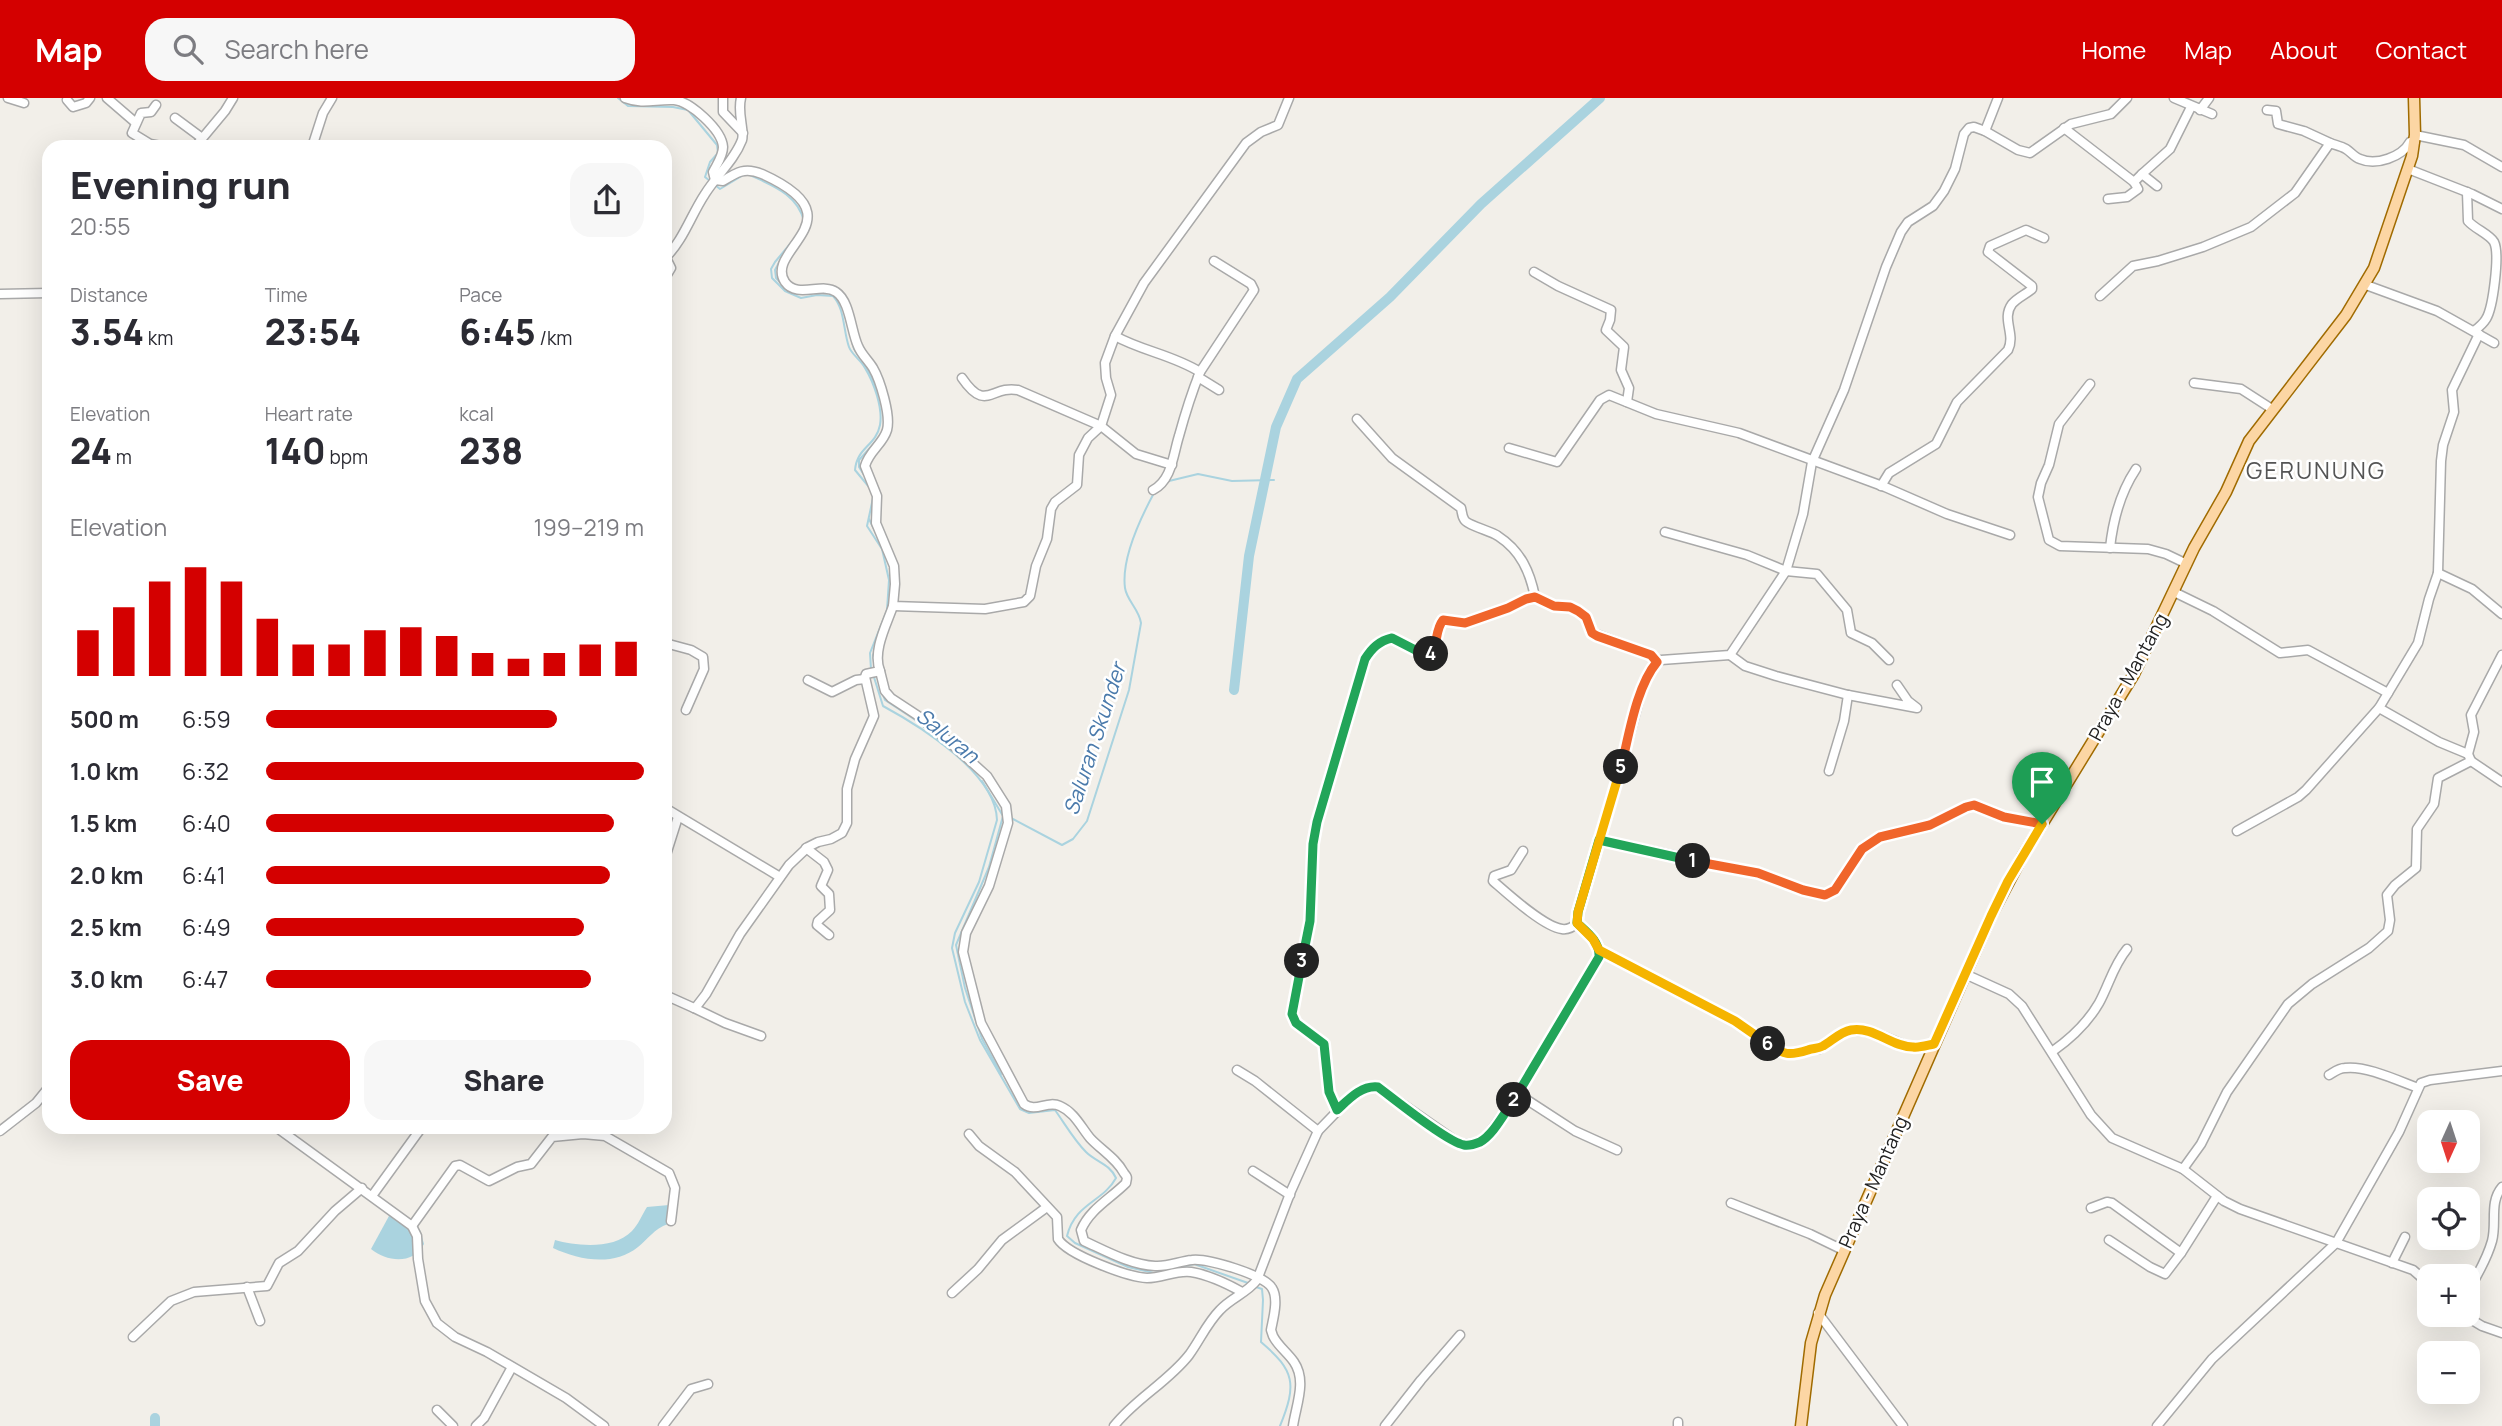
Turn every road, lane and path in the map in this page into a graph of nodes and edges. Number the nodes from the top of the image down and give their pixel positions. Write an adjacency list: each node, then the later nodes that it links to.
1 (8, 98): 16 (street)
2 (90, 98): 14 (street)
3 (107, 98): 22 (street)
4 (233, 98): 26 (street)
5 (332, 98): 29 (street)
6 (625, 98): 34 (street)
7 (723, 98): 25 (street)
8 (741, 98): 25 (street)
9 (1998, 98): 24 (street)
10 (2127, 98): 23 (street)
11 (2174, 98): 18 (street)
12 (2209, 98): 18 (street)
13 (2414, 98): 27 (main road, Praya - Mantang)
14 (67, 100)
15 (1286, 100): 49 (street)
16 (23, 103)
17 (156, 105): 22 (street)
18 (2195, 108): 20 (street); 33 (street)
19 (2267, 110): 30 (street)
20 (2212, 114)
21 (175, 118): 26 (street)
22 (136, 123): 28 (street)
23 (2064, 128): 24 (street); 35 (street)
24 (1985, 131): 61 (street)
25 (743, 133): 34 (street)
26 (202, 138)
27 (2415, 138): 30 (street); 31 (street); 32 (main road, Praya - Mantang)
28 (143, 140)
29 (314, 140)
30 (2330, 143): 47 (street)
31 (2502, 167)
32 (2408, 169): 37 (street); 44 (main road, Praya - Mantang)
33 (2142, 174): 35 (street); 36 (street)
34 (715, 180): 41 (street); 74 (street)
35 (2134, 182): 38 (street)
36 (2157, 186)
37 (2467, 192): 39 (street); 48 (street)
38 (2108, 199)
39 (2502, 209)
40 (2044, 239): 64 (street)
41 (672, 250)
42 (1214, 261): 51 (street)
43 (1534, 272): 56 (street)
44 (2366, 285): 48 (street); 57 (main road, Praya - Mantang)
45 (42, 293): 46 (street)
46 (0, 294)
47 (2100, 296)
48 (2477, 333): 50 (street); 71 (street)
49 (1115, 336): 51 (street); 59 (street)
50 (2494, 343)
51 (1199, 374): 55 (street); 62 (street)
52 (962, 379): 59 (street)
53 (2194, 383): 57 (street)
54 (2090, 384): 68 (street)
55 (1219, 390)
56 (1627, 402): 60 (street); 61 (street)
57 (2272, 409): 69 (main road, Praya - Mantang)
58 (1357, 419): 73 (street)
59 (1101, 426): 62 (street); 74 (street)
60 (1509, 448)
61 (1812, 462): 64 (street); 70 (street)
62 (1172, 465): 65 (street)
63 (2136, 469): 68 (street)
64 (1881, 486): 67 (street)
65 (1153, 489)
66 (1665, 532): 70 (street)
67 (2010, 535)
68 (2110, 548): 69 (street)
69 (2187, 564): 72 (main road, Praya - Mantang)
70 (1786, 571): 77 (street); 79 (street)
71 (2438, 573): 75 (street); 85 (street)
72 (2174, 592): 85 (street); 94 (main road, Praya - Mantang)
73 (1535, 597): 80 (street); 117 (street)
74 (893, 606): 81 (street)
75 (2502, 614)
76 (672, 645): 88 (street)
77 (1730, 655): 80 (street); 86 (street)
78 (2502, 655): 89 (street)
79 (1889, 660)
80 (1657, 662): 97 (street)
81 (879, 671): 82 (street); 144 (street)
82 (866, 677): 83 (street); 98 (street)
83 (808, 680)
84 (1897, 685): 86 (street)
85 (2388, 693): 87 (street)
86 (1848, 695): 90 (street)
87 (2379, 708): 89 (street); 95 (street)
88 (687, 710)
89 (2469, 758): 91 (street); 124 (street)
90 (1829, 771)
91 (2502, 782)
92 (672, 813): 93 (street)
93 (678, 817): 96 (street); 100 (street)
94 (2042, 824): 97 (street); 105 (main road, Praya - Mantang)
95 (2237, 831)
96 (672, 836)
97 (1599, 840): 101 (street)
98 (806, 848): 100 (street); 102 (street)
99 (1524, 851): 101 (street)
100 (780, 877): 107 (street)
101 (1577, 923): 104 (street)
102 (829, 935)
103 (2127, 949): 110 (street)
104 (1599, 950): 109 (street); 115 (street)
105 (1965, 974): 109 (main road, Praya - Mantang); 110 (street)
106 (672, 998): 107 (street)
107 (694, 1008): 108 (street)
108 (761, 1036)
109 (1934, 1044): 139 (main road, Praya - Mantang)
110 (2053, 1051): 124 (street)
111 (1237, 1070): 119 (street)
112 (2502, 1071): 114 (street)
113 (2329, 1075): 114 (street)
114 (2418, 1088): 138 (street)
115 (1518, 1094): 117 (street); 123 (street)
116 (42, 1096): 118 (street)
117 (1337, 1110): 119 (street)
118 (0, 1131)
119 (1318, 1131): 128 (street)
120 (286, 1134): 127 (street)
121 (417, 1134): 129 (street)
122 (969, 1134): 132 (street)
123 (1617, 1150)
124 (2183, 1169): 130 (street)
125 (1253, 1171): 128 (street)
126 (2502, 1187): 142 (street)
127 (362, 1188): 129 (street); 145 (street)
128 (1290, 1195): 144 (street)
129 (372, 1196): 135 (street)
130 (2217, 1196): 138 (street); 140 (street)
131 (1731, 1203): 139 (street)
132 (1048, 1207): 146 (street); 147 (street)
133 (2091, 1208): 140 (street)
134 (671, 1222): 135 (street)
135 (412, 1226): 154 (street)
136 (2405, 1237): 141 (street)
137 (2109, 1240): 140 (street)
138 (2336, 1243): 141 (street); 166 (street)
139 (1843, 1251): 148 (main road, Praya - Mantang)
140 (2181, 1253)
141 (2392, 1263): 143 (street)
142 (2480, 1269)
143 (2417, 1274)
144 (1258, 1278): 146 (street); 162 (street)
145 (247, 1287): 149 (street); 153 (street)
146 (1246, 1291): 161 (street)
147 (952, 1293)
148 (1818, 1314): 164 (main road, Praya - Mantang); 165 (street)
149 (260, 1321)
150 (2480, 1324): 151 (street)
151 (2502, 1333)
152 (1460, 1335): 163 (street)
153 (133, 1337)
154 (512, 1367): 158 (street); 159 (street)
155 (708, 1384): 160 (street)
156 (437, 1410): 157 (street)
157 (453, 1426)
158 (476, 1426)
159 (604, 1426)
160 (663, 1426)
161 (1114, 1426)
162 (1293, 1426)
163 (1385, 1426)
164 (1801, 1426)
165 (1903, 1426)
166 (2157, 1426)

